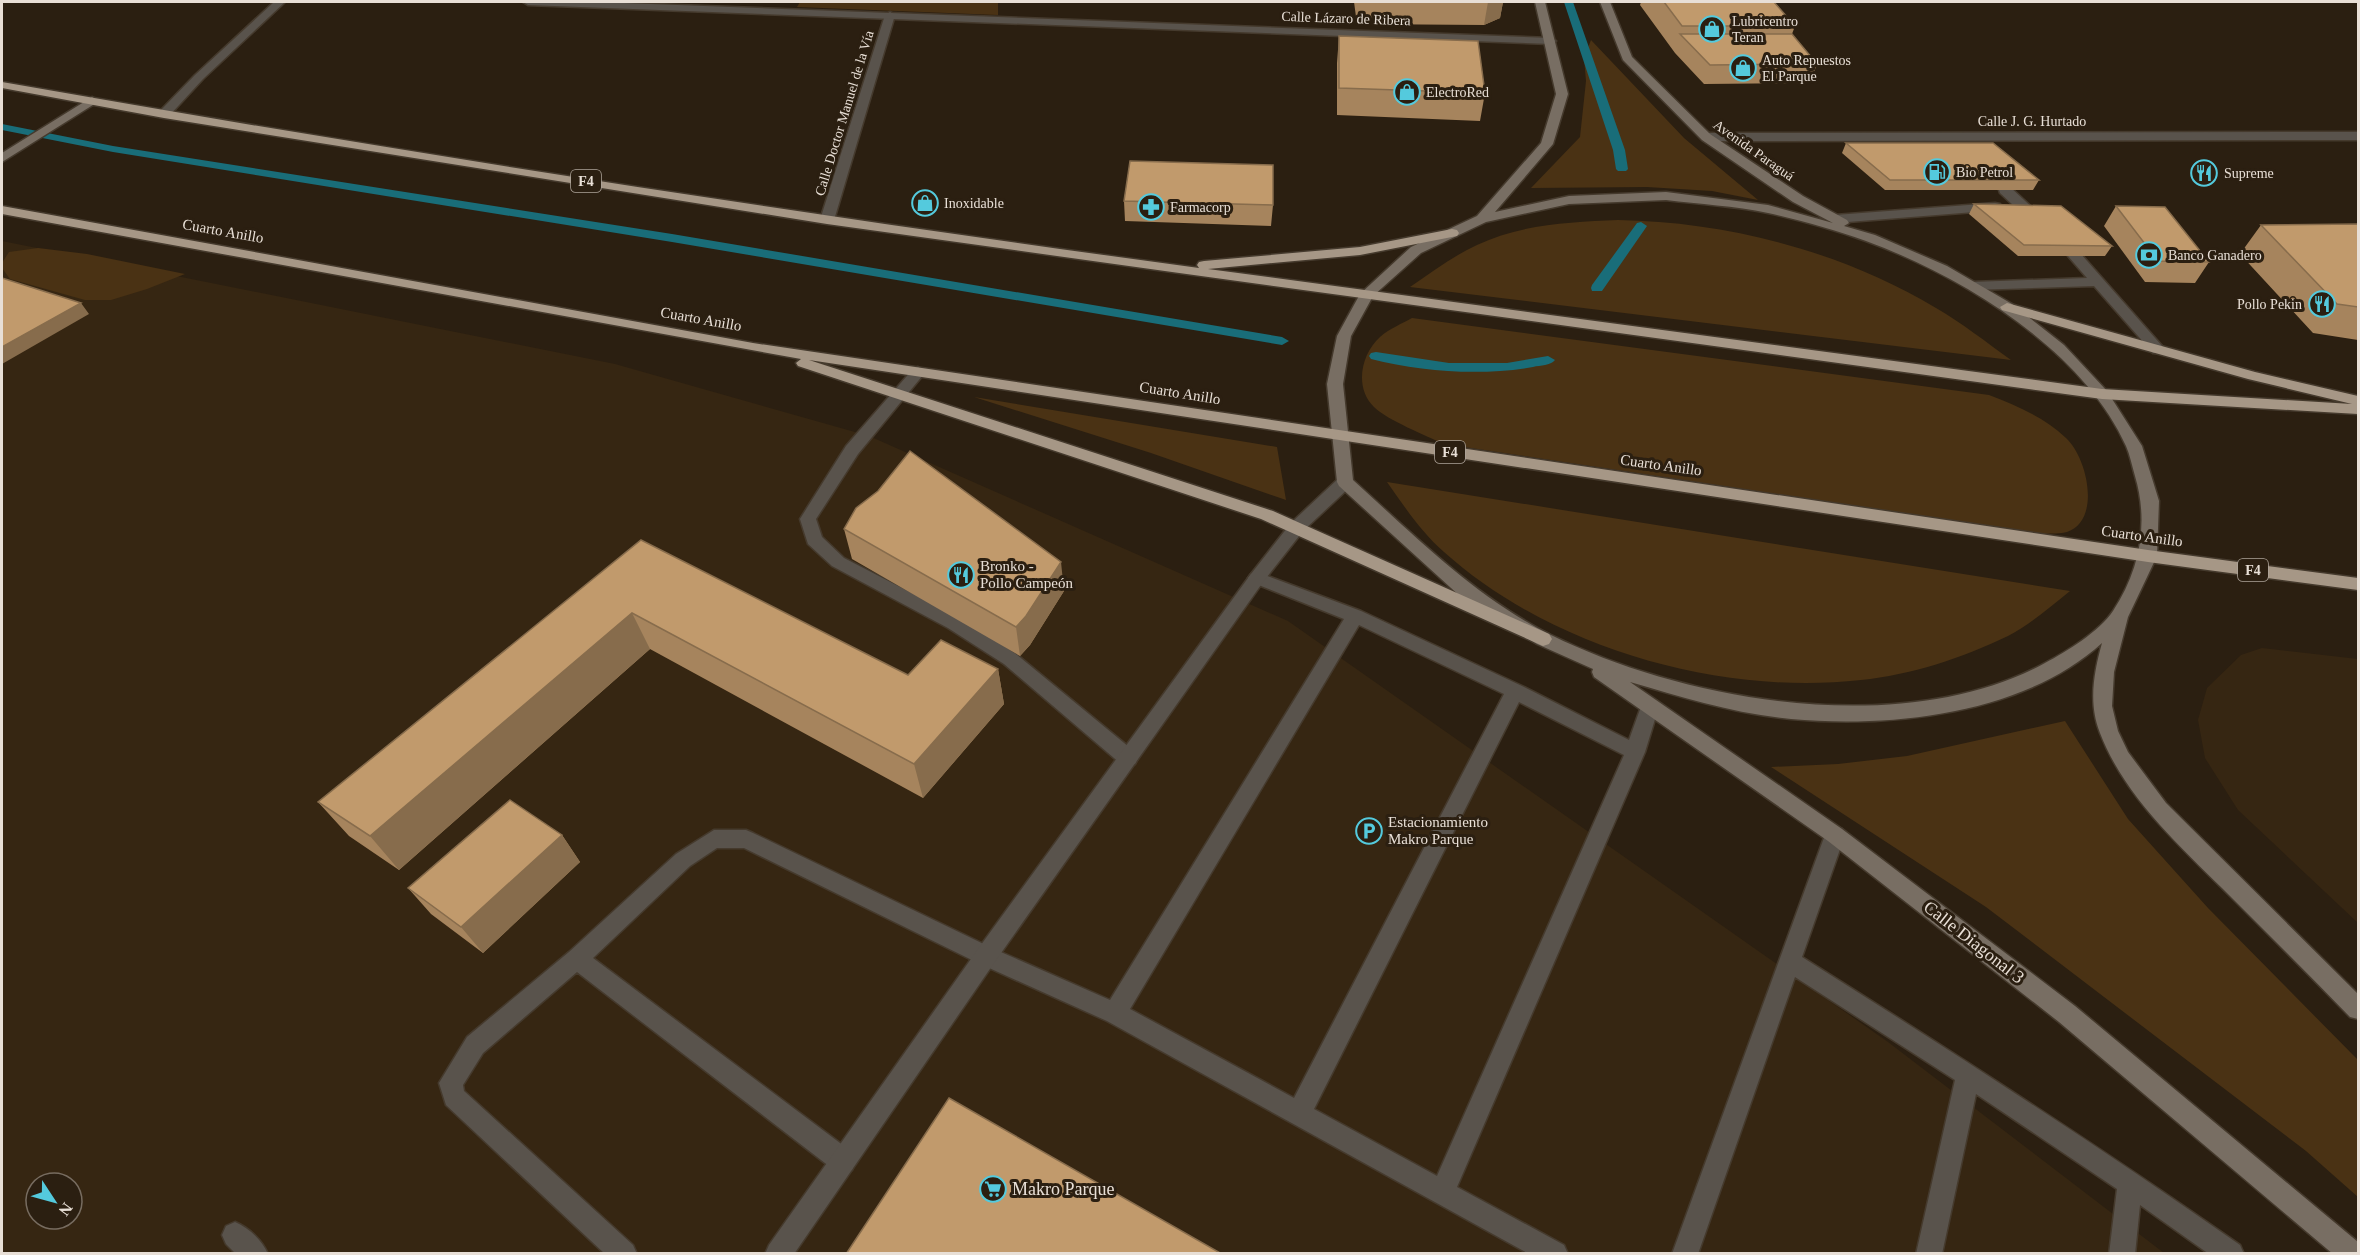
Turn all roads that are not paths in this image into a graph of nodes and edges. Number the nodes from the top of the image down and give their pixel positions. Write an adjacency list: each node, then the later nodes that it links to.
1 (280, 2): 9 (street)
2 (528, 2): 5 (street, Calle Lázaro de Ribera)
3 (1540, 2): 6 (main road)
4 (1605, 2): 12 (main road, Avenida Paraguá)
5 (890, 15): 6 (street, Calle Lázaro de Ribera); 21 (street, Calle Doctor Manuel de la Vía)
6 (1551, 41): 19 (main road)
7 (2, 85): 8 (highway, F4)
8 (92, 101): 9 (highway, F4); 14 (main road)
9 (164, 114): 21 (highway, F4)
10 (1949, 136): 11 (street, Calle J. G. Hurtado); 12 (street, Calle J. G. Hurtado); 13 (street)
11 (2358, 136)
12 (1707, 137): 20 (main road, Avenida Paraguá)
13 (1960, 147)
14 (2, 158)
15 (2005, 190): 16 (street)
16 (2021, 205): 18 (street); 20 (street)
17 (2, 210): 30 (highway, Cuarto Anillo / F4)
18 (2032, 215)
19 (1482, 219): 22 (main road); 23 (main road)
20 (1835, 219): 23 (main road, Avenida Paraguá)
21 (827, 220): 25 (highway, F4)
22 (1452, 233): 25 (highway); 28 (main road)
23 (1870, 238): 27 (main road)
24 (2075, 256): 26 (street)
25 (1172, 268): 28 (highway, F4)
26 (2098, 282): 27 (street); 31 (street)
27 (1972, 286): 29 (main road)
28 (1367, 294): 33 (highway, F4); 37 (main road)
29 (2007, 307): 31 (highway); 33 (main road)
30 (753, 347): 32 (highway, Cuarto Anillo / F4); 34 (highway)
31 (2158, 350): 35 (highway)
32 (918, 372): 34 (street); 37 (highway, Cuarto Anillo / F4)
33 (2102, 394): 36 (highway, F4); 40 (main road)
34 (899, 395): 39 (highway); 50 (street)
35 (2358, 401)
36 (2358, 409)
37 (1342, 436): 38 (main road); 40 (highway, Cuarto Anillo / F4)
38 (1345, 482): 39 (street); 45 (main road)
39 (1297, 527): 41 (street); 45 (highway)
40 (2148, 556): 42 (highway, Cuarto Anillo / F4); 44 (main road)
41 (1257, 578): 43 (street); 50 (street)
42 (2358, 584)
43 (1355, 616): 47 (street); 56 (street)
44 (2119, 617): 46 (main road); 55 (main road)
45 (1543, 639): 46 (main road)
46 (1578, 655): 48 (main road, Calle Diagonal 3)
47 (1515, 691): 49 (street); 58 (street)
48 (1650, 706): 49 (street); 51 (main road, Calle Diagonal 3)
49 (1635, 752): 61 (street)
50 (1128, 758): 52 (street)
51 (1835, 835): 54 (street); 71 (main road, Calle Diagonal 3)
52 (986, 956): 53 (street); 56 (street); 59 (street)
53 (577, 959): 59 (street); 64 (street)
54 (1789, 961): 57 (street); 67 (street)
55 (2358, 1010)
56 (1115, 1013): 58 (street)
57 (1968, 1075): 60 (street); 68 (street)
58 (1299, 1114): 61 (street)
59 (843, 1161): 65 (street)
60 (2130, 1183): 69 (street); 70 (street)
61 (1442, 1192): 66 (street)
62 (236, 1234): 63 (street)
63 (255, 1254)
64 (624, 1254)
65 (778, 1254)
66 (1555, 1254)
67 (1685, 1254)
68 (1929, 1254)
69 (2122, 1254)
70 (2231, 1254)
71 (2353, 1254)

